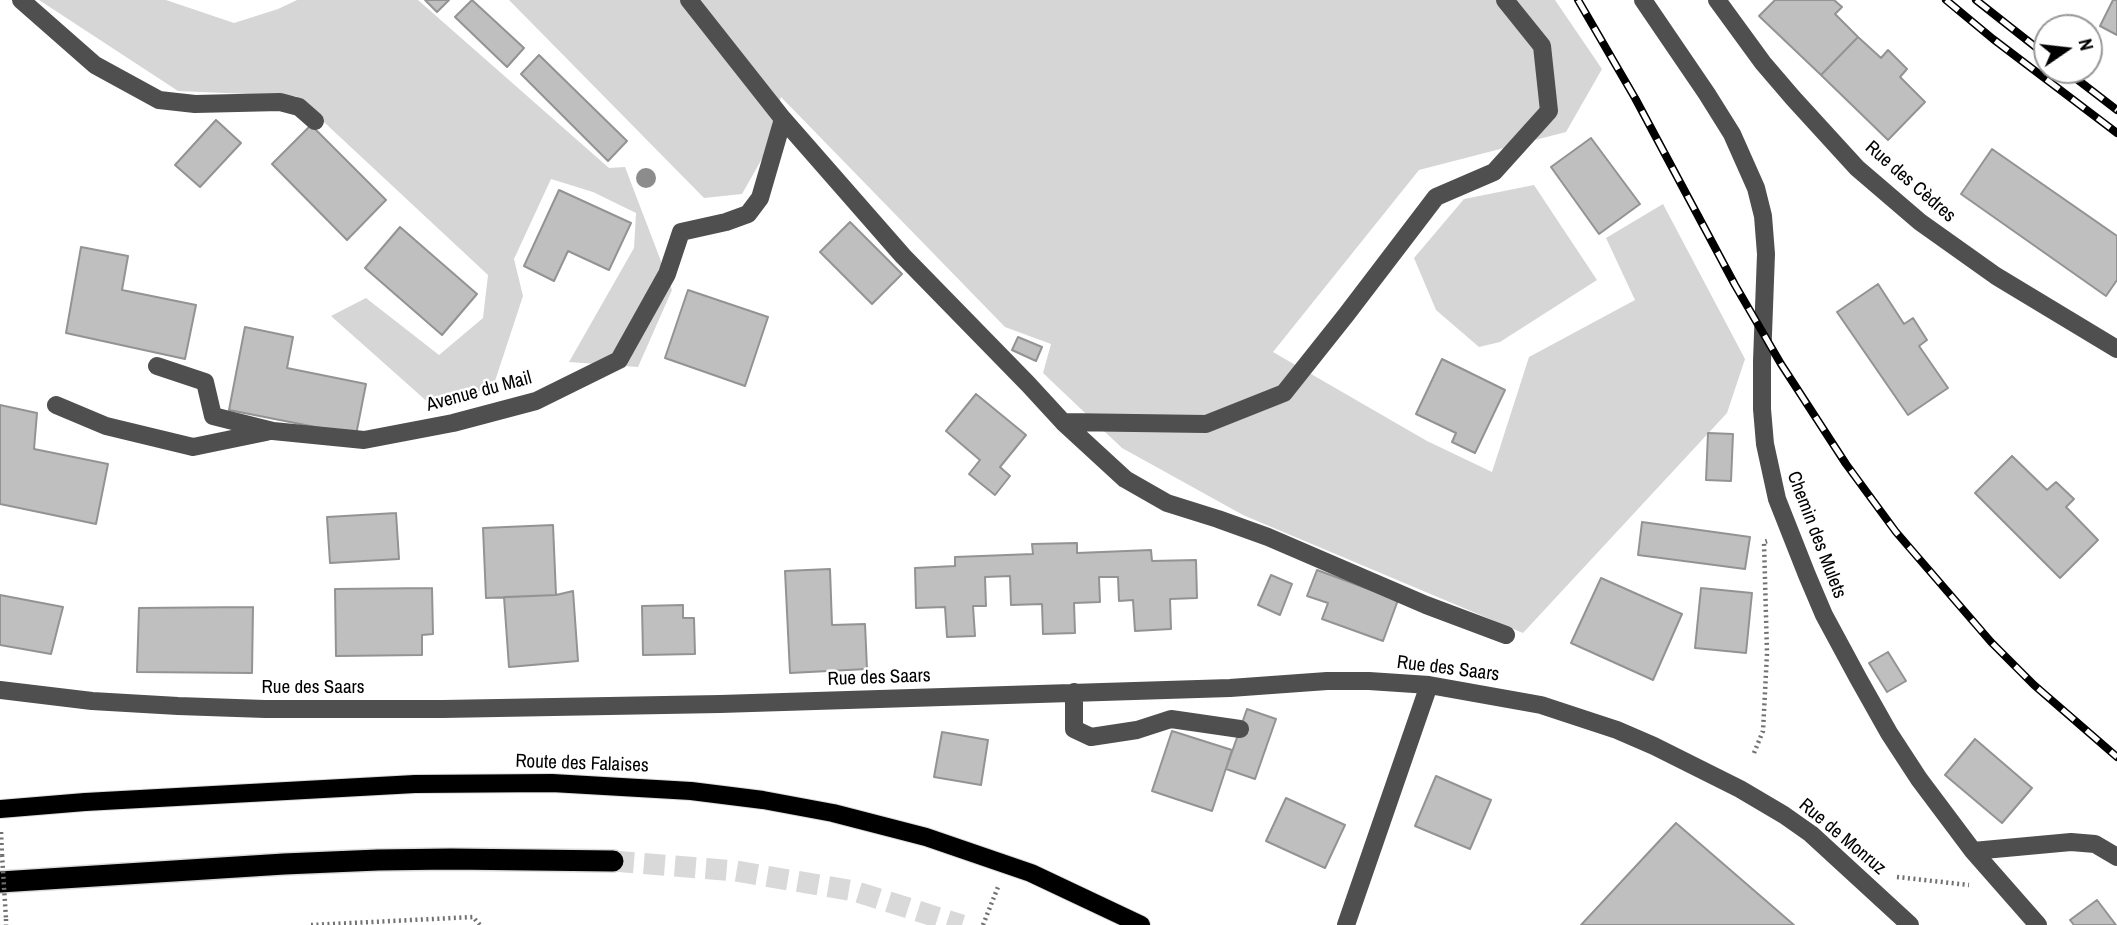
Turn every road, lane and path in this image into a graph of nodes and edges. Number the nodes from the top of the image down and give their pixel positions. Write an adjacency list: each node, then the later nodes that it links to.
1 (20, 0): 7 (street)
2 (689, 0): 6 (street)
3 (1505, 0): 11 (street)
4 (1643, 0): 22 (street, Chemin des Mulets)
5 (1717, 0): 8 (street, Rue des Cèdres)
6 (783, 119): 11 (street); 12 (street, Avenue du Mail)
7 (315, 121)
8 (2117, 349)
9 (157, 366): 12 (street)
10 (56, 405): 12 (street)
11 (1063, 422): 14 (street)
12 (273, 431)
13 (1773, 536): 19 (path)
14 (1506, 635)
15 (1429, 685): 17 (street, Rue des Saars); 20 (street, Rue des Saars); 35 (street)
16 (0, 690): 17 (street, Rue des Saars)
17 (1074, 692): 18 (street)
18 (1240, 729)
19 (1754, 753)
20 (1740, 789): 36 (street, Rue de Monruz)
21 (0, 809): 26 (main road, Route des Falaises)
22 (1973, 851): 24 (street); 37 (street, Chemin des Mulets)
23 (2, 855): 30 (path, bridge)
24 (2117, 857)
25 (613, 861): 28 (highway)
26 (1007, 864): 33 (path); 34 (main road, Route des Falaises)
27 (1897, 877): 29 (path)
28 (0, 882)
29 (1970, 885)
30 (6, 922)
31 (311, 925): 32 (path)
32 (480, 925)
33 (983, 925)
34 (1141, 925)
35 (1346, 925)
36 (1910, 925)
37 (2038, 925)

